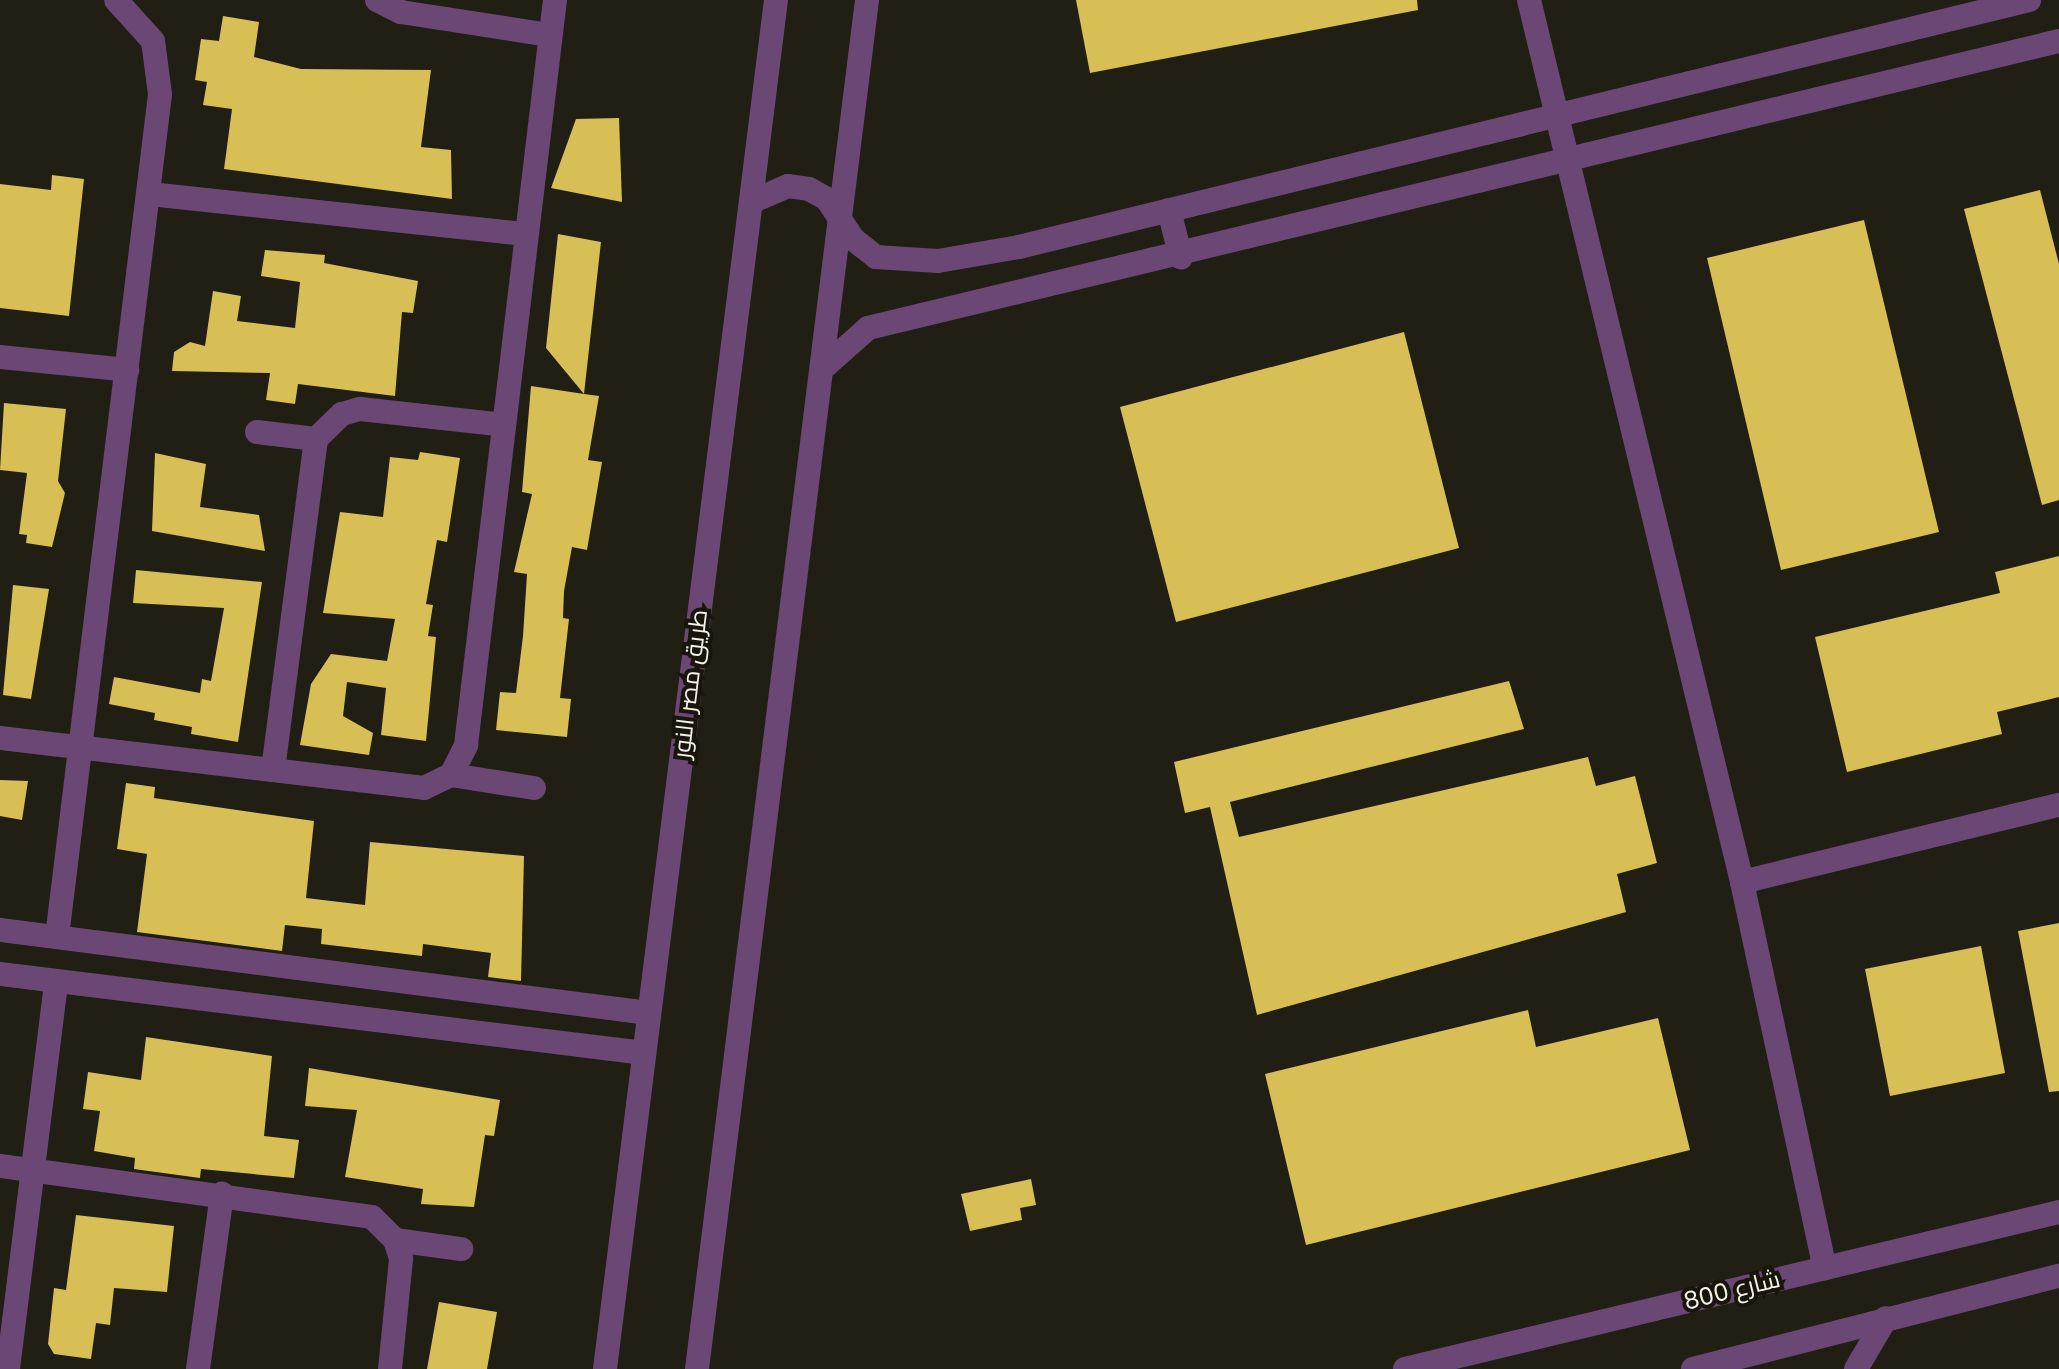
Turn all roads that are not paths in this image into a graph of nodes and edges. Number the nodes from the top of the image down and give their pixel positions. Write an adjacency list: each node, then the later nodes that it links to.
1 (116, 0): 12 (street)
2 (377, 0): 8 (street)
3 (555, 0): 8 (street)
4 (776, 0): 13 (street, طريق مصر النور)
5 (867, 0): 15 (street)
6 (1529, 0): 10 (street)
7 (2029, 0): 10 (street)
8 (550, 35): 16 (street)
9 (2059, 41): 11 (street)
10 (1557, 115): 11 (street); 14 (street)
11 (1568, 162): 17 (street); 30 (street)
12 (150, 194): 16 (street); 20 (street)
13 (751, 202): 15 (street); 37 (street, طريق مصر النور)
14 (1169, 210): 15 (street); 17 (street)
15 (840, 215): 19 (street)
16 (526, 234): 21 (street)
17 (1181, 258): 19 (street)
18 (0, 357): 20 (street)
19 (823, 368): 53 (street)
20 (127, 370): 25 (street)
21 (504, 425): 23 (street); 27 (street)
22 (257, 432): 23 (street)
23 (316, 439): 26 (street)
24 (0, 738): 25 (street)
25 (80, 747): 26 (street); 32 (street)
26 (273, 770): 27 (street)
27 (451, 775): 28 (street)
28 (534, 788)
29 (2059, 805): 30 (street)
30 (1742, 882): 45 (street)
31 (0, 930): 32 (street)
32 (57, 937): 33 (street)
33 (285, 965): 36 (street); 37 (street)
34 (0, 974): 35 (street)
35 (56, 981): 36 (street); 40 (street)
36 (279, 1008): 38 (street)
37 (649, 1013): 38 (street, طريق مصر النور)
38 (644, 1053): 52 (street, طريق مصر النور)
39 (0, 1166): 40 (street)
40 (32, 1170): 41 (street); 49 (street)
41 (222, 1194): 43 (street); 50 (street)
42 (2059, 1212): 45 (street, شارع 800)
43 (395, 1240): 44 (street); 51 (street)
44 (461, 1249)
45 (1825, 1268): 54 (street, شارع 800)
46 (2059, 1276): 47 (street)
47 (1886, 1318): 48 (street); 56 (street)
48 (1742, 1363): 55 (street)
49 (8, 1369)
50 (198, 1369)
51 (390, 1369)
52 (605, 1369)
53 (697, 1369)
54 (1405, 1369)
55 (1693, 1369)
56 (1856, 1369)

